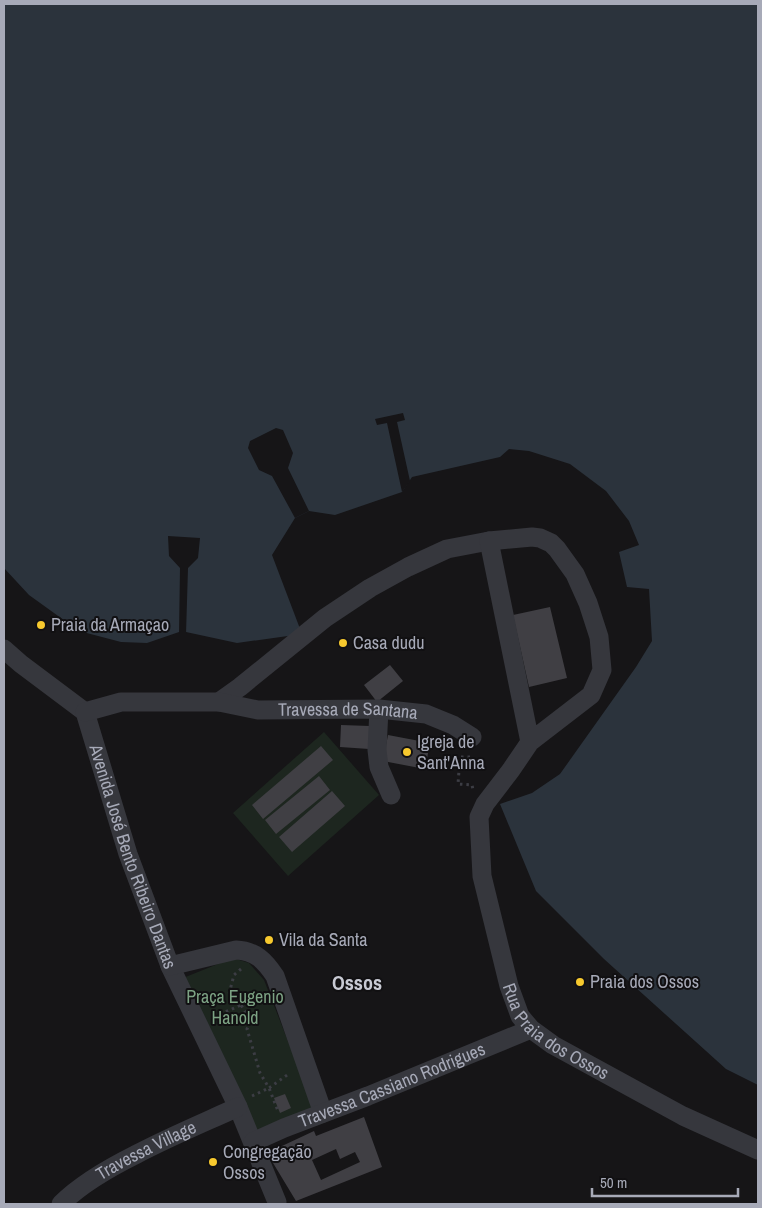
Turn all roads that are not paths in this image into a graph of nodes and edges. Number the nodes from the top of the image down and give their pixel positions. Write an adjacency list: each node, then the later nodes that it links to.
1 (489, 541): 3 (street); 7 (street); 7 (street)
2 (4, 649): 5 (street)
3 (219, 702): 4 (street, Travessa de Santana); 5 (street, Travessa de Santana)
4 (380, 709): 6 (street, Travessa de Santana); 8 (street)
5 (85, 712): 9 (street, Avenida José Bento Ribeiro Dantas)
6 (472, 737)
7 (530, 742): 10 (street, Rua Praia dos Ossos)
8 (391, 795)
9 (170, 966): 11 (street, Avenida José Bento Ribeiro Dantas); 12 (street)
10 (531, 1029): 12 (street, Travessa Cassiano Rodrigues); 14 (street, Rua Praia dos Ossos)
11 (238, 1108): 13 (street, Avenida José Bento Ribeiro Dantas); 15 (street, Travessa Village)
12 (323, 1113): 13 (street, Travessa Cassiano Rodrigues)
13 (253, 1142): 16 (street, Avenida José Bento Ribeiro Dantas)
14 (758, 1150)
15 (61, 1204)
16 (282, 1204)

